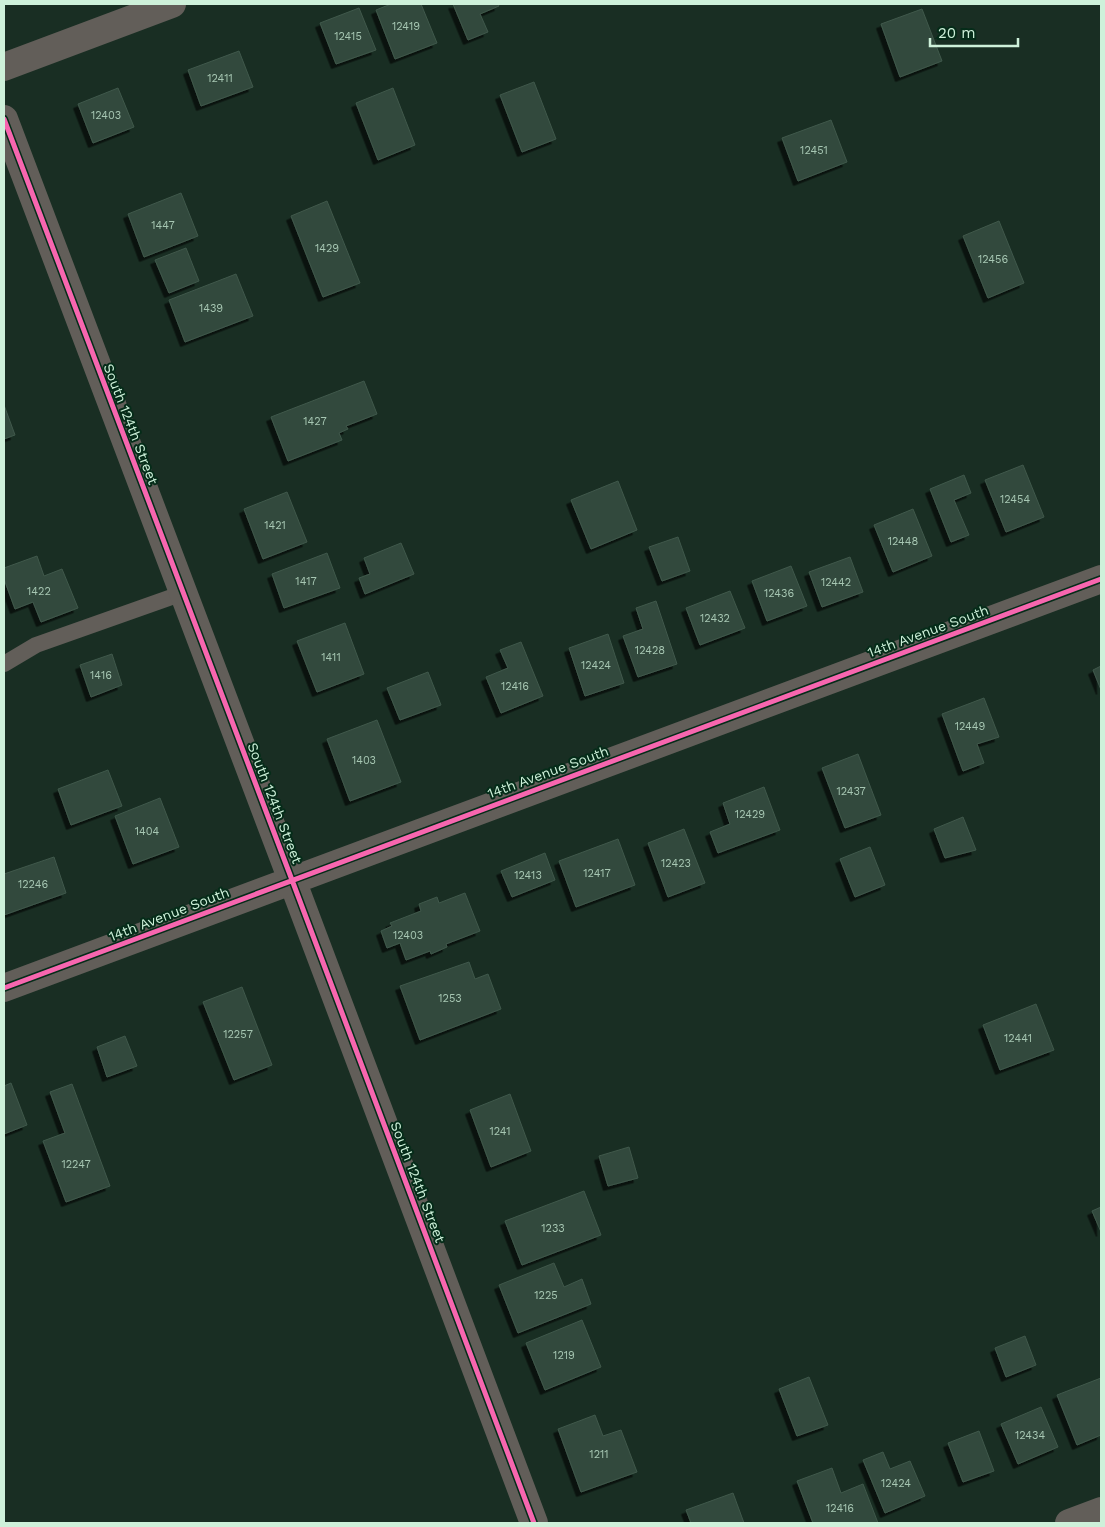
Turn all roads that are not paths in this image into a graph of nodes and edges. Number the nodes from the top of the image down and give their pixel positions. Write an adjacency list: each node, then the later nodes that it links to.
1 (172, 4): 2 (street)
2 (4, 68)
3 (4, 119): 5 (street, South 124th Street)
4 (1101, 579): 7 (street, 14th Avenue South)
5 (183, 593): 6 (lane); 7 (street, South 124th Street)
6 (4, 664)
7 (292, 880): 8 (street, 14th Avenue South); 10 (street, South 124th Street)
8 (4, 988)
9 (1101, 1511): 11 (street)
10 (534, 1523)
11 (1069, 1523)

